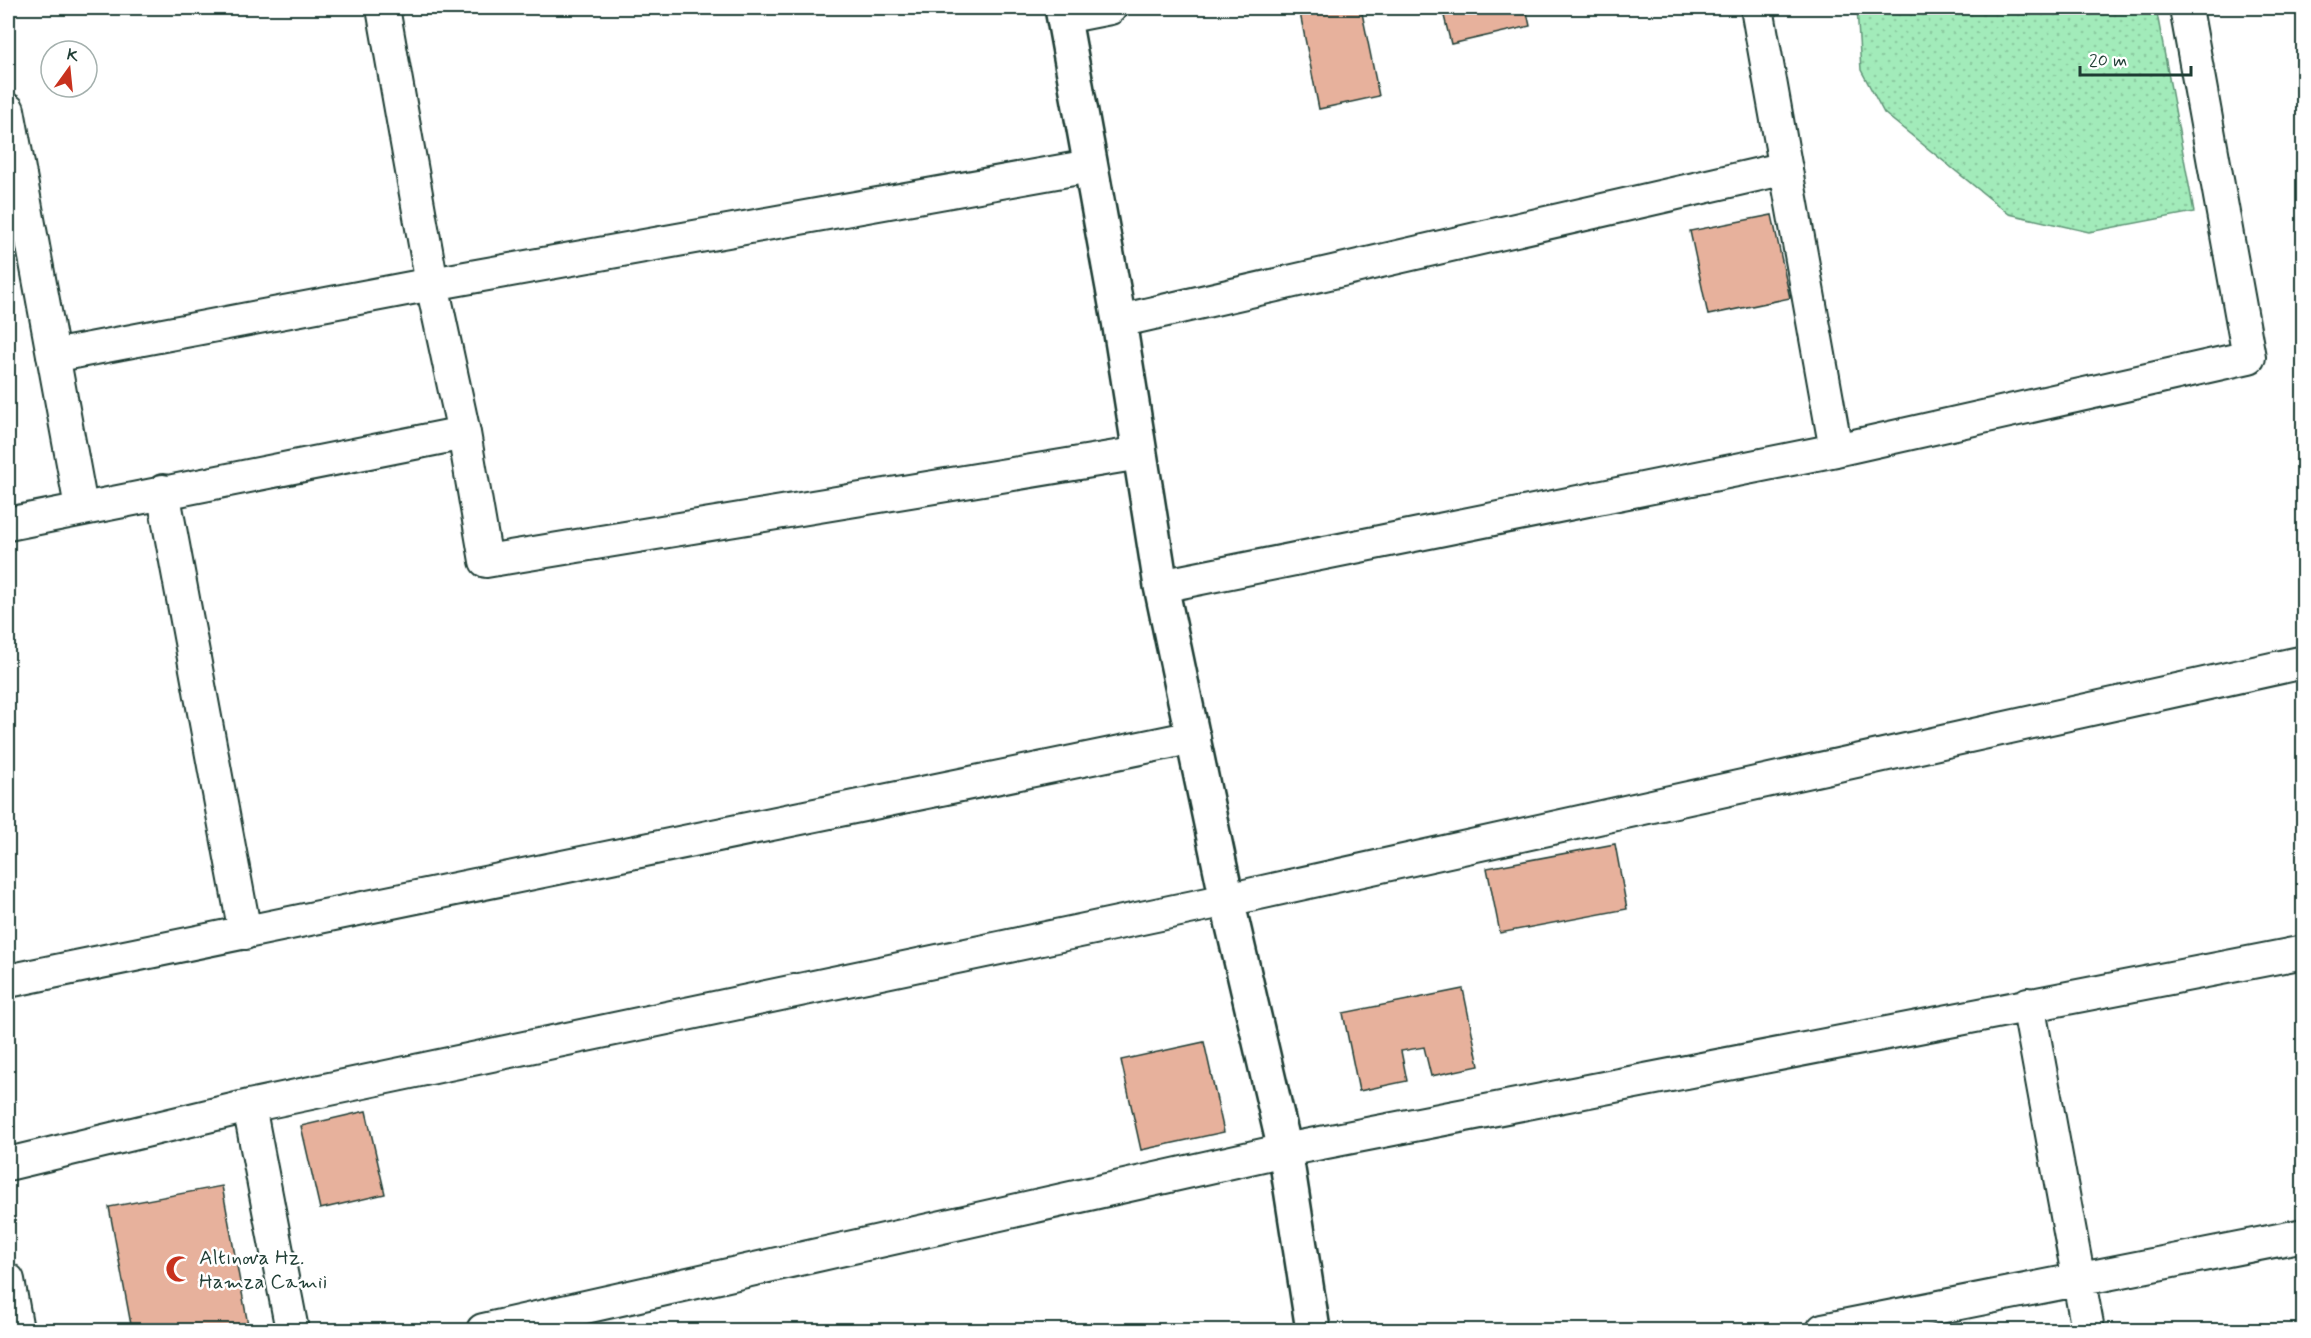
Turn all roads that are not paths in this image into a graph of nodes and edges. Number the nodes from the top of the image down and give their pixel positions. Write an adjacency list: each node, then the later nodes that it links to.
1 (384, 8): 9 (street)
2 (1110, 8): 5 (street)
3 (1757, 8): 8 (street)
4 (2186, 8): 13 (street)
5 (1063, 12): 7 (street)
6 (8, 110): 11 (street)
7 (1090, 166): 9 (street); 10 (street)
8 (1786, 168): 10 (street); 13 (street)
9 (432, 284): 11 (street); 12 (street)
10 (1119, 321): 14 (street)
11 (53, 356): 16 (street)
12 (464, 433): 14 (street); 15 (street)
13 (1836, 450): 18 (street)
14 (1140, 453): 18 (street)
15 (163, 492): 16 (street); 22 (street)
16 (81, 507): 17 (street)
17 (8, 524)
18 (1161, 586): 20 (street)
19 (2304, 662): 21 (street)
20 (1194, 737): 21 (street); 22 (street)
21 (1227, 900): 26 (street); 27 (street)
22 (245, 933): 24 (street)
23 (2304, 952): 25 (street)
24 (8, 981)
25 (2028, 1004): 27 (street); 30 (street)
26 (249, 1106): 28 (street); 33 (street)
27 (1285, 1150): 34 (street); 35 (street)
28 (8, 1164)
29 (2304, 1234): 30 (street)
30 (2078, 1279): 36 (street); 37 (street)
31 (8, 1280): 32 (street)
32 (17, 1330)
33 (292, 1330)
34 (483, 1330)
35 (1313, 1330)
36 (1823, 1330)
37 (2088, 1330)

